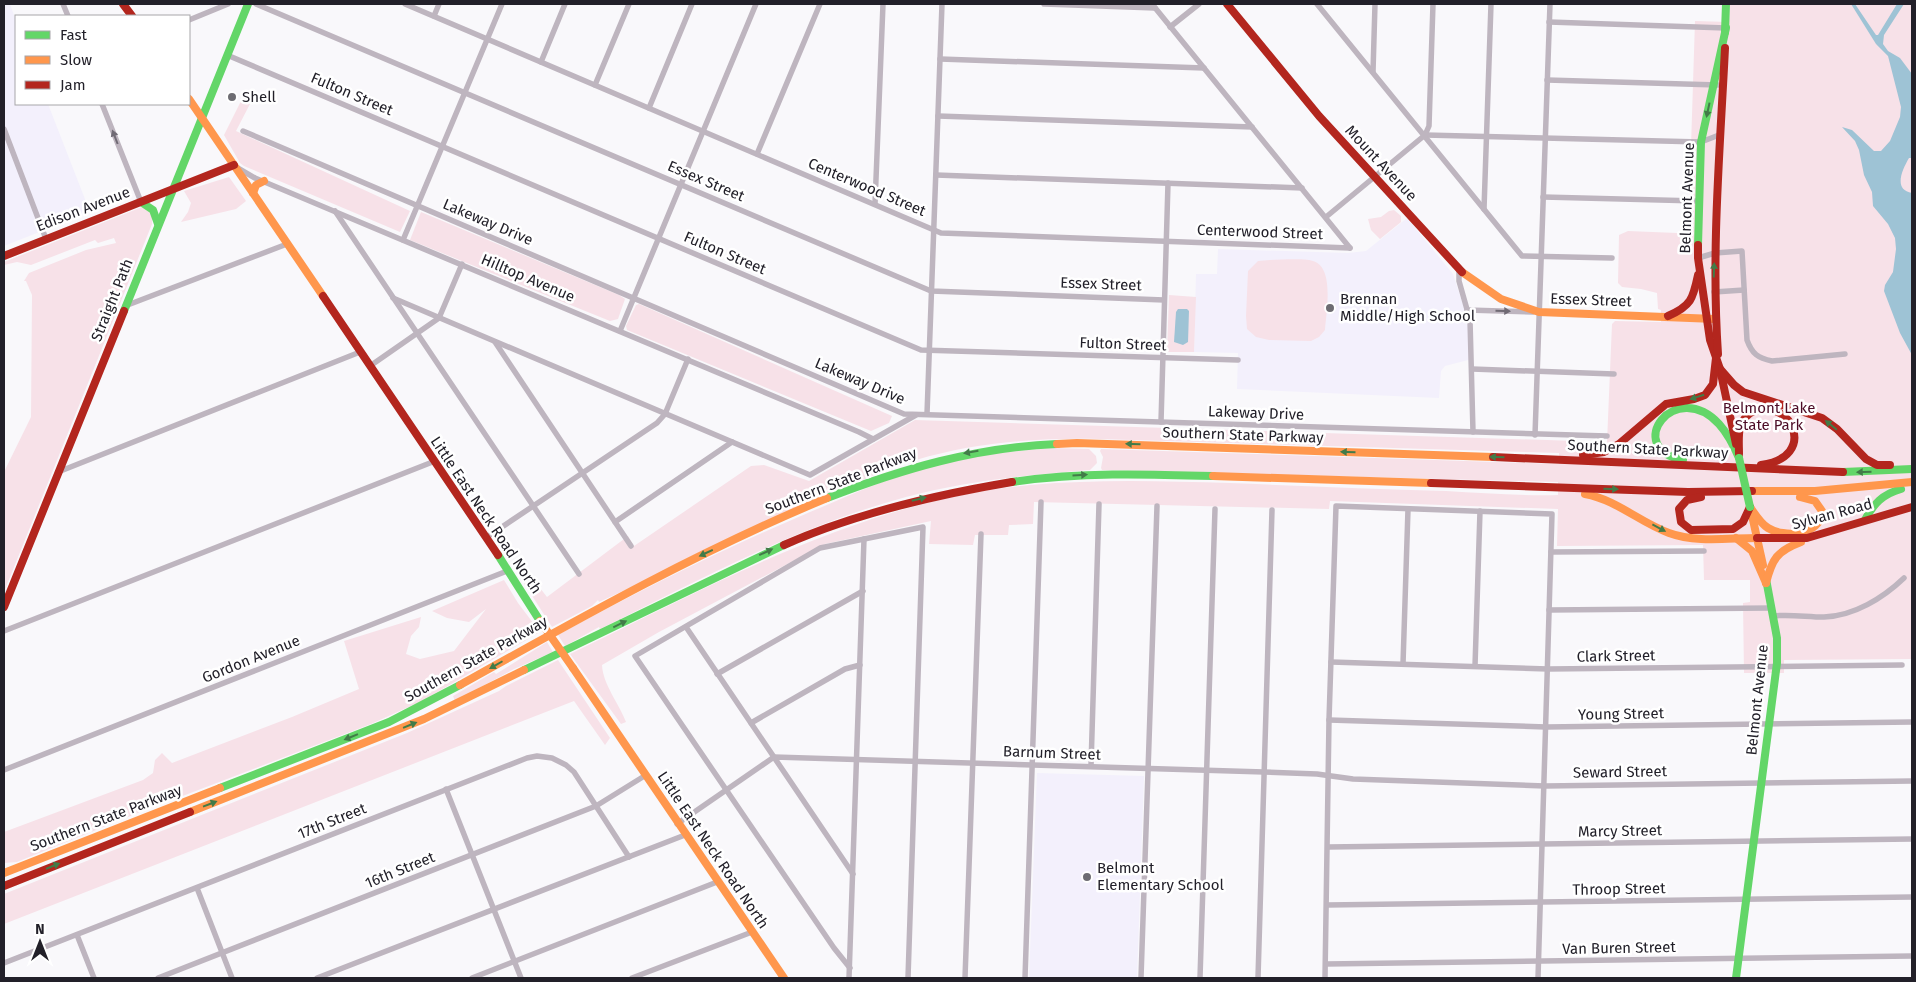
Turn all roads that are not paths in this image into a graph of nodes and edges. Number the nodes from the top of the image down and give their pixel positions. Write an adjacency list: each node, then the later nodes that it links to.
1 (123, 4): 25 (main road)
2 (228, 4): 27 (street)
3 (248, 4): 32 (main road, Straight Path)
4 (256, 4): 41 (street, Essex Street)
5 (405, 4): 26 (street, Centerwood Street)
6 (439, 4): 26 (street)
7 (502, 4): 31 (street)
8 (566, 4): 34 (street)
9 (629, 4): 38 (street)
10 (692, 4): 44 (street)
11 (756, 4): 50 (street)
12 (820, 4): 57 (street)
13 (883, 4): 70 (street)
14 (942, 4): 33 (street)
15 (1044, 4): 24 (street)
16 (1199, 4): 29 (street)
17 (1227, 4): 60 (main road, Mount Avenue)
18 (1317, 4): 36 (street)
19 (1375, 4): 36 (street)
20 (1433, 4): 51 (street)
21 (1492, 4): 52 (street)
22 (1550, 4): 28 (street)
23 (1726, 4): 30 (main road, Belmont Avenue)
24 (1153, 6): 29 (street)
25 (131, 15)
26 (434, 16): 31 (street, Centerwood Street)
27 (190, 20)
28 (1549, 22): 30 (street); 37 (street)
29 (1170, 27): 35 (street)
30 (1726, 28): 39 (main road, Belmont Avenue); 40 (main road, Belmont Avenue)
31 (487, 38): 34 (street, Centerwood Street); 41 (street)
32 (227, 55): 46 (main road, Straight Path); 56 (street, Fulton Street)
33 (940, 59): 35 (street); 45 (street)
34 (541, 62): 38 (street, Centerwood Street)
35 (1204, 68): 47 (street)
36 (1373, 72): 51 (street)
37 (1547, 80): 39 (street); 54 (street)
38 (595, 85): 44 (street, Centerwood Street)
39 (1713, 85): 40 (street); 55 (main road, Belmont Avenue, one-way to 55)
40 (1724, 85): 53 (main road, Belmont Avenue)
41 (465, 93): 56 (street); 63 (street, Essex Street)
42 (190, 100): 46 (main road, Little East Neck Road North)
43 (102, 105): 69 (street, one-way to 43)
44 (649, 108): 50 (street, Centerwood Street)
45 (938, 116): 47 (street); 59 (street)
46 (202, 117): 58 (main road, Little East Neck Road North); 64 (main road, Straight Path)
47 (1252, 127): 65 (street)
48 (4, 129): 78 (street)
49 (243, 131): 71 (street, Lakeway Drive)
50 (702, 131): 57 (street, Centerwood Street); 63 (street)
51 (1425, 135): 52 (street); 60 (street); 72 (street)
52 (1487, 136): 54 (street); 72 (street)
53 (1719, 136): 55 (street); 82 (main road, Belmont Avenue)
54 (1545, 139): 55 (street); 67 (street)
55 (1701, 142): 68 (main road, Belmont Avenue)
56 (442, 146): 71 (street); 77 (street, Fulton Street)
57 (757, 154): 70 (street, Centerwood Street)
58 (234, 166): 61 (street, Hilltop Avenue); 64 (main road); 66 (main road, Little East Neck Road North)
59 (936, 175): 62 (street); 76 (street)
60 (1376, 177): 74 (street); 89 (main road, Mount Avenue)
61 (264, 181): 66 (main road); 73 (street, Hilltop Avenue)
62 (1168, 183): 65 (street); 80 (street)
63 (680, 185): 77 (street); 91 (street, Essex Street)
64 (173, 188): 69 (main road, Edison Avenue); 75 (main road, Straight Path)
65 (1302, 188): 74 (street)
66 (253, 193): 81 (main road, Little East Neck Road North)
67 (1543, 197): 68 (street); 84 (street)
68 (1698, 201): 86 (main road, Belmont Avenue)
69 (141, 202): 75 (main road); 78 (main road, Edison Avenue)
70 (875, 204): 76 (street, Centerwood Street)
71 (417, 205): 79 (street); 94 (street, Lakeway Drive)
72 (1484, 209): 84 (street)
73 (335, 211): 79 (street, Hilltop Avenue); 95 (street)
74 (1326, 217): 80 (street, Centerwood Street)
75 (158, 224): 97 (main road, Straight Path)
76 (934, 231): 80 (street, Centerwood Street); 91 (street)
77 (658, 238): 94 (street); 106 (street, Fulton Street)
78 (46, 239): 83 (main road, Edison Avenue)
79 (403, 240): 87 (street, Hilltop Avenue)
80 (1166, 241): 96 (street)
81 (287, 244): 97 (street); 107 (main road, Little East Neck Road North)
82 (1715, 253): 86 (street); 90 (street); 92 (main road, Belmont Avenue, one-way to 82)
83 (4, 256)
84 (1541, 256): 85 (street); 99 (street)
85 (1612, 258)
86 (1698, 258): 88 (main road, Belmont Avenue)
87 (462, 264): 101 (street); 103 (street, Hilltop Avenue)
88 (1699, 268): 93 (main road, Belmont Avenue); 100 (main road)
89 (1459, 270): 98 (street); 99 (main road, Mount Avenue)
90 (1744, 290): 92 (street); 108 (street)
91 (931, 291): 96 (street, Essex Street); 106 (street)
92 (1714, 292): 93 (main road); 102 (main road, Belmont Avenue)
93 (1703, 293): 102 (main road, Belmont Avenue)
94 (633, 297): 103 (street); 119 (street, Lakeway Drive)
95 (393, 298): 101 (street); 104 (street)
96 (1164, 300): 109 (street)
97 (124, 306): 133 (main road, Straight Path)
98 (1467, 310): 99 (street, Essex Street, one-way to 99); 114 (street)
99 (1539, 312): 100 (main road, Essex Street); 116 (street)
100 (1666, 317): 102 (main road, Essex Street)
101 (438, 318): 104 (street); 105 (street)
102 (1711, 319): 110 (main road, Belmont Avenue); 115 (main road, Belmont Avenue)
103 (620, 332): 111 (street, Hilltop Avenue)
104 (418, 334): 113 (street); 142 (street)
105 (495, 342): 118 (street); 134 (street)
106 (929, 351): 109 (street, Fulton Street); 120 (street)
107 (360, 352): 113 (main road, Little East Neck Road North); 133 (street)
108 (1845, 354)
109 (1162, 357): 112 (street, Fulton Street); 121 (street)
110 (1716, 358): 115 (main road, Belmont Avenue); 128 (main road, one-way to 128)
111 (688, 360): 118 (street); 125 (street, Hilltop Avenue)
112 (1238, 360)
113 (370, 366): 129 (main road, Little East Neck Road North)
114 (1472, 369): 116 (street); 122 (street)
115 (1720, 369): 127 (main road, Belmont Avenue); 131 (main road, one-way to 115)
116 (1537, 371): 117 (street); 123 (street)
117 (1614, 374)
118 (665, 414): 126 (street); 134 (street)
119 (916, 414): 120 (street, Lakeway Drive); 125 (street)
120 (927, 414): 121 (street, Lakeway Drive)
121 (1161, 422): 122 (street, Lakeway Drive)
122 (1473, 432): 123 (street, Lakeway Drive)
123 (1535, 435): 124 (street, Lakeway Drive)
124 (1606, 436)
125 (873, 439): 126 (street)
126 (732, 442): 151 (street)
127 (1739, 458): 130 (main road); 132 (main road); 145 (main road, Belmont Avenue, bridge)
128 (1545, 459): 130 (main road, Southern State Parkway); 208 (main road, Southern State Parkway, one-way to 208)
129 (435, 461): 154 (main road, Little East Neck Road North); 170 (street)
130 (1699, 465): 132 (main road, Southern State Parkway)
131 (1912, 467): 132 (main road, Southern State Parkway, one-way to 132)
132 (1745, 468)
133 (58, 472): 166 (main road, Straight Path)
134 (583, 473): 142 (street); 151 (street)
135 (1912, 482): 139 (main road, Southern State Parkway)
136 (1545, 487): 138 (main road, Southern State Parkway, one-way to 138); 155 (main road, Sylvan Road, one-way to 155); 215 (main road, Southern State Parkway, one-way to 136)
137 (1912, 487): 150 (main road)
138 (1716, 492): 139 (main road, Southern State Parkway); 145 (main road)
139 (1760, 492): 145 (main road)
140 (1041, 502): 188 (street)
141 (1099, 504): 189 (street)
142 (534, 505): 154 (street); 162 (street)
143 (1157, 506): 190 (street)
144 (1912, 506): 150 (main road, Sylvan Road)
145 (1750, 507): 156 (main road, Belmont Avenue)
146 (1215, 509): 192 (street)
147 (1408, 509): 149 (street); 171 (street); 172 (street)
148 (1272, 510): 193 (street)
149 (1480, 511): 160 (street); 175 (street)
150 (1865, 520): 153 (main road, Sylvan Road)
151 (615, 522): 158 (street)
152 (982, 534): 187 (street)
153 (1815, 536): 156 (main road, Sylvan Road); 164 (main road)
154 (487, 537): 161 (main road, Little East Neck Road North)
155 (1733, 537): 156 (main road, Sylvan Road); 164 (main road)
156 (1757, 538): 164 (main road, Belmont Avenue)
157 (864, 539): 165 (street); 169 (street); 186 (street)
158 (631, 546)
159 (1704, 550): 160 (street)
160 (1551, 552): 167 (street)
161 (508, 571): 191 (street, Gordon Avenue); 194 (main road, Little East Neck Road North, bridge)
162 (579, 574)
163 (1904, 578): 168 (street)
164 (1766, 583): 168 (main road, Belmont Avenue)
165 (863, 591): 173 (street); 178 (street)
166 (4, 607)
167 (1549, 610): 168 (street); 177 (street)
168 (1773, 612): 176 (main road, Belmont Avenue)
169 (686, 627): 178 (street); 200 (street)
170 (4, 631)
171 (1331, 662): 172 (street, Clark Street); 179 (street)
172 (1403, 664): 175 (street, Clark Street)
173 (860, 665): 180 (street); 185 (street)
174 (1902, 665): 176 (street, Clark Street)
175 (1475, 666): 177 (street, Clark Street)
176 (1777, 666): 177 (street, Clark Street); 182 (main road, Belmont Avenue)
177 (1548, 669): 183 (street)
178 (717, 674): 180 (street)
179 (1329, 720): 183 (street, Young Street); 195 (street)
180 (751, 722): 184 (street)
181 (1912, 722): 182 (street, Young Street)
182 (1769, 724): 183 (street, Young Street); 197 (main road, Belmont Avenue)
183 (1546, 727): 198 (street)
184 (774, 757): 185 (street, Barnum Street); 200 (street); 213 (street)
185 (856, 759): 186 (street, Barnum Street); 213 (street)
186 (915, 761): 187 (street, Barnum Street); 241 (street)
187 (973, 763): 188 (street, Barnum Street); 242 (street)
188 (1031, 765): 189 (street, Barnum Street); 243 (street)
189 (1091, 766): 190 (street, Barnum Street)
190 (1149, 768): 192 (street, Barnum Street); 244 (street)
191 (4, 770)
192 (1206, 770): 193 (street, Barnum Street); 245 (street)
193 (1264, 772): 195 (street, Barnum Street); 246 (street)
194 (646, 774): 201 (street, 16th Street); 202 (main road, Little East Neck Road North)
195 (1329, 775): 198 (street, Seward Street); 207 (street)
196 (1912, 781): 197 (street, Seward Street)
197 (1762, 783): 198 (street, Seward Street); 205 (main road, Belmont Avenue)
198 (1545, 786): 206 (street)
199 (446, 790): 201 (street, 17th Street); 209 (street); 216 (street, 17th Street)
200 (726, 791): 202 (street); 231 (street)
201 (596, 806): 209 (street, 16th Street); 210 (street, 17th Street)
202 (677, 824): 203 (main road, Little East Neck Road North)
203 (685, 835): 210 (street); 214 (main road, Little East Neck Road North)
204 (1912, 839): 205 (street, Marcy Street)
205 (1754, 842): 206 (street, Marcy Street); 218 (main road, Belmont Avenue)
206 (1542, 844): 207 (street, Marcy Street); 219 (street)
207 (1328, 847): 220 (street)
208 (51, 854): 211 (main road); 212 (main road, Southern State Parkway)
209 (472, 855): 221 (street); 224 (street, 16th Street)
210 (629, 857): 221 (street)
211 (4, 865)
212 (4, 873)
213 (853, 874): 231 (street)
214 (717, 882): 222 (main road, Little East Neck Road North); 227 (street)
215 (5, 885)
216 (197, 888): 223 (street, 17th Street); 224 (street)
217 (1912, 898): 218 (street, Throop Street)
218 (1746, 900): 219 (street, Throop Street); 226 (main road, Belmont Avenue)
219 (1541, 903): 220 (street, Throop Street); 228 (street)
220 (1327, 905): 230 (street)
221 (495, 910): 227 (street); 235 (street)
222 (752, 932): 238 (street); 239 (main road, Little East Neck Road North)
223 (77, 935): 229 (street, 17th Street); 232 (street)
224 (222, 953): 233 (street, 16th Street); 234 (street)
225 (1912, 956): 226 (street, Van Buren Street)
226 (1738, 958): 228 (street, Van Buren Street); 249 (main road, Belmont Avenue)
227 (515, 961): 236 (street); 237 (street)
228 (1539, 961): 230 (street, Van Buren Street); 248 (street)
229 (4, 963)
230 (1326, 964): 247 (street)
231 (850, 968): 240 (street)
232 (94, 978)
233 (158, 978)
234 (232, 978)
235 (317, 978)
236 (472, 978)
237 (521, 978)
238 (632, 978)
239 (784, 978)
240 (849, 978)
241 (908, 978)
242 (965, 978)
243 (1025, 978)
244 (1141, 978)
245 (1200, 978)
246 (1258, 978)
247 (1325, 978)
248 (1538, 978)
249 (1736, 978)

